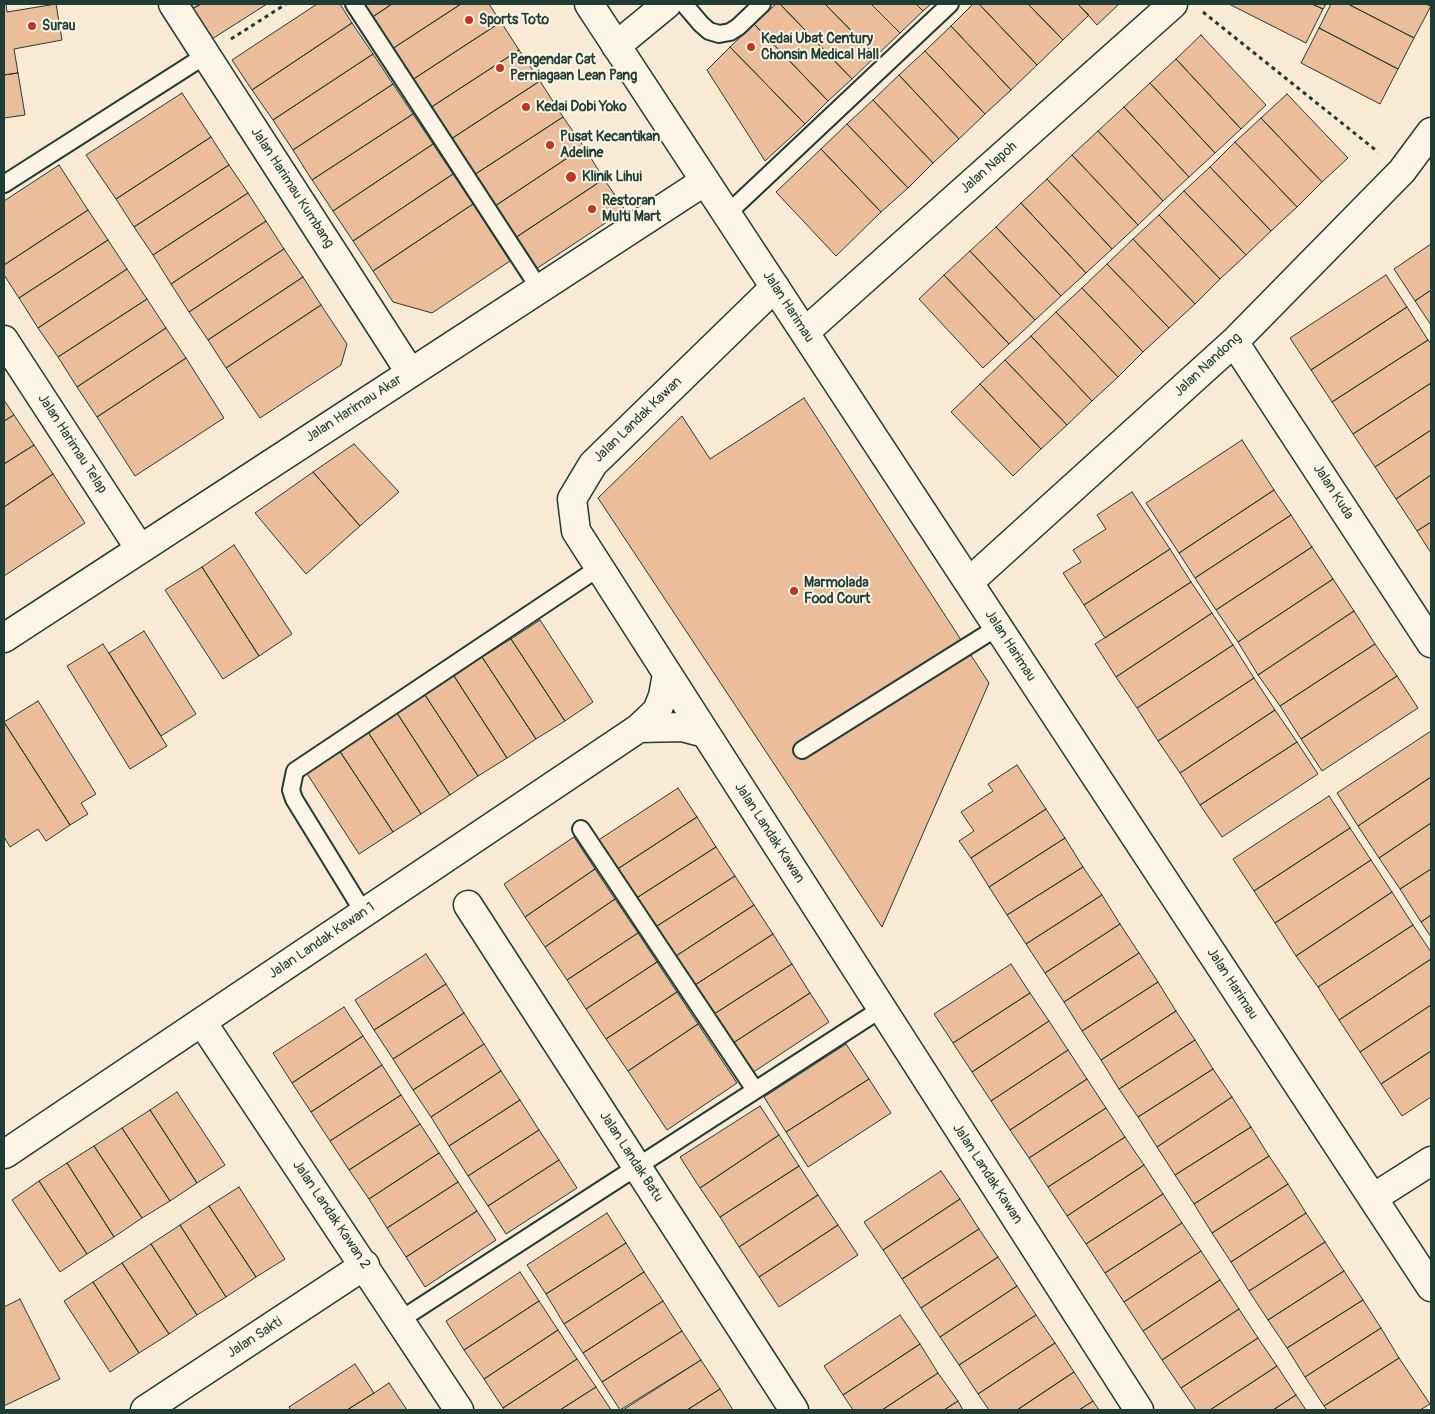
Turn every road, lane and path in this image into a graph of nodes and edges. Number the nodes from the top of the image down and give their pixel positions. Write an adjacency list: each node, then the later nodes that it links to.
1 (173, 4): 12 (street, Jalan Harimau Kumbang)
2 (286, 4): 12 (path)
3 (354, 4): 19 (lane)
4 (589, 4): 11 (street, Jalan Harimau)
5 (667, 4): 11 (street)
6 (684, 4): 7 (lane)
7 (762, 4)
8 (950, 4): 17 (lane)
9 (1173, 4): 20 (street, Jalan Napoh)
10 (1210, 18): 14 (path)
11 (616, 46): 15 (street, Jalan Harimau)
12 (206, 55): 16 (lane); 23 (street, Jalan Harimau Kumbang)
13 (1431, 132): 14 (street, Jalan Nandong)
14 (1402, 171): 22 (street, Jalan Nandong)
15 (705, 180): 17 (street, Jalan Harimau); 19 (street, Jalan Harimau Akar)
16 (4, 184)
17 (726, 214): 18 (street, Jalan Harimau)
18 (775, 287): 20 (street, Jalan Harimau); 25 (street, Jalan Landak Kawan)
19 (539, 288): 23 (street, Jalan Harimau Akar)
20 (805, 332): 26 (street, Jalan Harimau)
21 (4, 340): 24 (street, Jalan Harimau Telap)
22 (1234, 342): 26 (street, Jalan Nandong); 29 (street, Jalan Kuda)
23 (410, 372): 24 (street, Jalan Harimau Akar)
24 (140, 549): 28 (street, Jalan Harimau Akar)
25 (600, 568): 30 (street, Jalan Landak Kawan); 36 (lane)
26 (968, 582): 27 (street, Jalan Harimau)
27 (998, 627): 33 (lane); 43 (street, Jalan Harimau)
28 (4, 638)
29 (1431, 643)
30 (667, 674): 31 (street, Jalan Landak Kawan 1); 32 (street, Jalan Landak Kawan)
31 (639, 728): 32 (street); 36 (street, Jalan Landak Kawan 1)
32 (705, 733): 37 (street, Jalan Landak Kawan)
33 (802, 750)
34 (581, 829): 39 (lane)
35 (468, 905): 42 (street, Jalan Landak Batu)
36 (364, 913): 38 (street, Jalan Landak Kawan 1)
37 (881, 1009): 39 (lane); 50 (street, Jalan Landak Kawan)
38 (202, 1022): 40 (street, Jalan Landak Kawan 1); 44 (street, Jalan Landak Kawan 2)
39 (755, 1090): 42 (lane)
40 (5, 1154)
41 (1431, 1161): 43 (street)
42 (637, 1167): 46 (lane); 49 (street, Jalan Landak Batu)
43 (1373, 1198): 45 (street, Jalan Harimau)
44 (365, 1265): 46 (street, Jalan Landak Kawan 2); 47 (street, Jalan Sakti)
45 (1431, 1287)
46 (400, 1320): 48 (street, Jalan Landak Kawan 2)
47 (145, 1410)
48 (459, 1410)
49 (794, 1410)
50 (1139, 1410)

